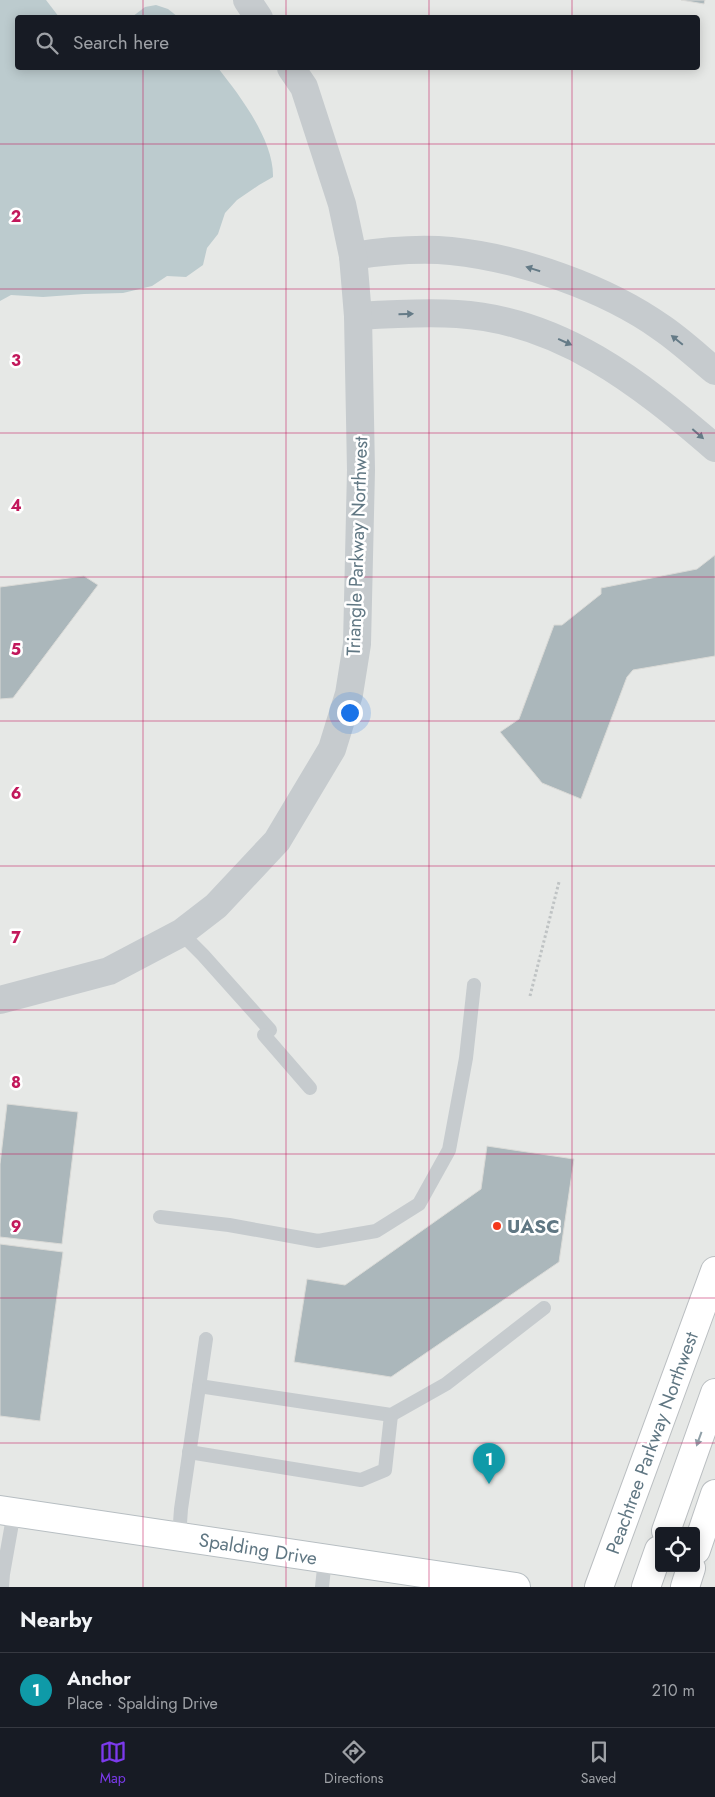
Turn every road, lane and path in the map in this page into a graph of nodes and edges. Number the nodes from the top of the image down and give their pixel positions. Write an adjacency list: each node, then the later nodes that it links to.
1 (247, 0): 2 (street)
2 (257, 15)
3 (292, 70): 4 (street, Triangle Parkway Northwest)
4 (352, 256): 5 (street, Triangle Parkway Northwest); 6 (street, one-way to 4)
5 (358, 316): 7 (street, one-way to 7); 9 (street, Triangle Parkway Northwest)
6 (715, 372)
7 (715, 448)
8 (559, 882): 11 (path)
9 (181, 933): 12 (street, Triangle Parkway Northwest); 13 (lane)
10 (474, 985): 14 (lane)
11 (530, 996)
12 (0, 1000)
13 (310, 1088)
14 (160, 1217)
15 (715, 1271): 36 (main road, Peachtree Parkway Northwest)
16 (544, 1308): 20 (lane)
17 (206, 1339): 18 (lane)
18 (199, 1386): 20 (lane); 21 (lane)
19 (715, 1393): 25 (main road, one-way to 25)
20 (391, 1415): 21 (lane)
21 (189, 1452): 27 (lane)
22 (715, 1494): 24 (main road)
23 (7, 1511): 27 (main road, Spalding Drive); 33 (lane)
24 (704, 1523): 26 (main road); 28 (main road)
25 (667, 1527)
26 (700, 1536)
27 (179, 1537): 29 (main road, Spalding Drive)
28 (715, 1558)
29 (325, 1560): 32 (main road, Spalding Drive); 34 (lane)
30 (655, 1561): 37 (main road)
31 (690, 1572): 38 (main road)
32 (483, 1584): 35 (main road, Spalding Drive)
33 (2, 1587)
34 (322, 1587)
35 (516, 1587)
36 (599, 1587)
37 (646, 1587)
38 (685, 1587)

